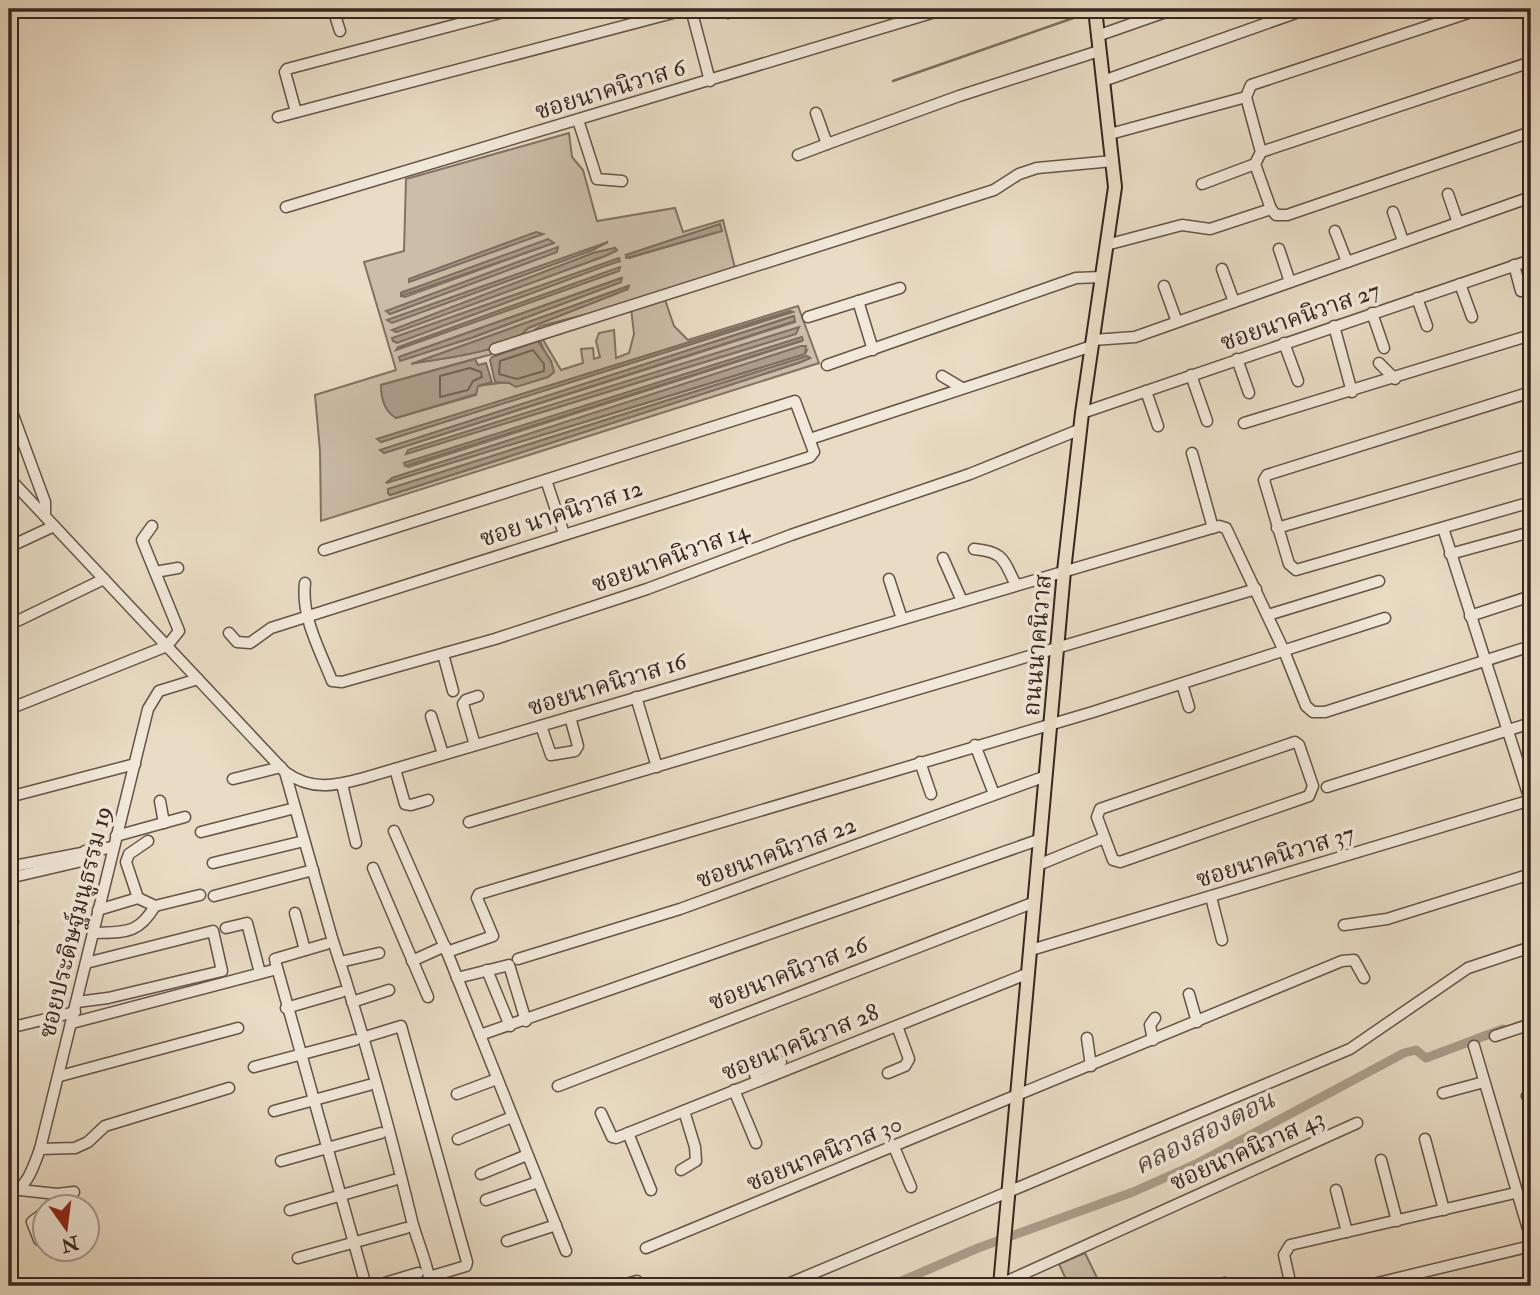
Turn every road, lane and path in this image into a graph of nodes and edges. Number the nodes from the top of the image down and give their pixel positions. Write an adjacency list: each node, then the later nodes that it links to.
1 (333, 9): 9 (street)
2 (515, 9): 16 (street)
3 (690, 9): 13 (street); 16 (street)
4 (945, 9): 13 (street, ซอยนาคนิวาส 6)
5 (1095, 9): 10 (main road, ถนนนาคนิวาส)
6 (1174, 9): 10 (street)
7 (1307, 9): 14 (street)
8 (1480, 9): 15 (street)
9 (340, 31)
10 (1097, 36): 11 (main road, ถนนนาคนิวาส)
11 (1099, 51): 14 (main road, ถนนนาคนิวาส); 22 (street)
12 (1531, 62): 23 (street)
13 (710, 81): 19 (street, ซอยนาคนิวาส 6)
14 (1103, 81): 21 (main road, ถนนนาคนิวาส)
15 (1246, 97): 21 (street); 23 (street)
16 (296, 112): 18 (street)
17 (816, 113): 22 (street)
18 (278, 117)
19 (578, 120): 27 (street); 31 (street, ซอยนาคนิวาส 6)
20 (1531, 132): 32 (street)
21 (1110, 134): 25 (main road, ถนนนาคนิวาส)
22 (827, 144): 24 (street)
23 (1261, 152): 26 (street)
24 (798, 155)
25 (1113, 160): 37 (main road, ถนนนาคนิวาส); 62 (street)
26 (1255, 164): 28 (street); 32 (street)
27 (622, 181)
28 (1202, 184)
29 (1448, 194): 34 (street)
30 (1531, 197): 34 (street)
31 (286, 207)
32 (1270, 209): 37 (street)
33 (1393, 212): 36 (street)
34 (1458, 223): 36 (street)
35 (1335, 231): 40 (street)
36 (1403, 242): 40 (street)
37 (1106, 245): 43 (main road, ถนนนาคนิวาส)
38 (1279, 249): 44 (street)
39 (1531, 260): 41 (street, ซอยนาคนิวาส 27)
40 (1347, 262): 44 (street)
41 (1514, 265): 45 (street, ซอยนาคนิวาส 27); 48 (street)
42 (1222, 269): 51 (street)
43 (1102, 277): 59 (main road, ถนนนาคนิวาส); 63 (street)
44 (1290, 282): 51 (street)
45 (1460, 284): 49 (street, ซอยนาคนิวาส 27); 54 (street)
46 (1164, 286): 55 (street)
47 (900, 288): 50 (street)
48 (1521, 291)
49 (1417, 298): 52 (street, ซอยนาคนิวาส 27); 57 (street)
50 (858, 301): 53 (street); 63 (street)
51 (1234, 302): 55 (street)
52 (1372, 313): 56 (street, ซอยนาคนิวาส 27); 61 (street)
53 (808, 317)
54 (1472, 317)
55 (1177, 322): 59 (street)
56 (1334, 326): 60 (street, ซอยนาคนิวาส 27); 73 (street)
57 (1427, 326)
58 (1531, 335): 69 (street)
59 (1092, 343): 71 (street); 77 (main road, ถนนนาคนิวาส)
60 (1284, 343): 64 (street, ซอยนาคนิวาส 27); 70 (street)
61 (1384, 348)
62 (495, 349)
63 (873, 350): 66 (street)
64 (1237, 359): 67 (street, ซอยนาคนิวาส 27); 75 (street)
65 (1379, 363): 69 (street)
66 (827, 365)
67 (1191, 375): 72 (street, ซอยนาคนิวาส 27); 78 (street)
68 (942, 376): 71 (street)
69 (1395, 379): 73 (street)
70 (1298, 381)
71 (962, 388): 82 (street)
72 (1146, 391): 77 (street, ซอยนาคนิวาส 27); 80 (street)
73 (1352, 392): 79 (street)
74 (1531, 392): 92 (street)
75 (1250, 393)
76 (9, 404): 88 (street)
77 (1082, 414): 81 (main road, ถนนนาคนิวาส)
78 (1207, 421)
79 (1244, 424)
80 (1158, 426)
81 (1081, 429): 102 (main road, ถนนนาคนิวาส); 123 (street, ซอยนาคนิวาส 14)
82 (810, 439): 86 (street, ซอย นาคนิวาส 12); 95 (street, ซอย นาคนิวาส 12)
83 (1192, 453): 91 (street)
84 (1531, 454): 92 (street)
85 (9, 478): 88 (street, ซอยนาคนิวาส 16)
86 (546, 480): 95 (street); 98 (street)
87 (1531, 502): 93 (street)
88 (45, 516): 89 (street, ซอยนาคนิวาส 16)
89 (54, 526): 96 (street); 104 (street, ซอยนาคนิวาส 16)
90 (152, 526): 103 (street)
91 (1216, 527): 102 (street, ซอยนาคนิวาส 16); 109 (street)
92 (1277, 528): 93 (street)
93 (1443, 528): 99 (street)
94 (1531, 532): 99 (street)
95 (564, 534): 114 (street, ซอย นาคนิวาส 12)
96 (9, 547)
97 (974, 549): 108 (street)
98 (324, 550)
99 (1450, 554): 113 (street)
100 (943, 558): 111 (street)
101 (178, 569): 103 (street)
102 (1064, 571): 108 (street, ซอยนาคนิวาส 16); 121 (main road, ถนนนาคนิวาส)
103 (155, 572): 119 (street)
104 (104, 579): 117 (street); 119 (street, ซอยนาคนิวาส 16)
105 (889, 579): 116 (street)
106 (1379, 581): 112 (street)
107 (305, 583): 114 (street)
108 (1016, 585): 111 (street, ซอยนาคนิวาส 16)
109 (1256, 590): 112 (street); 121 (street)
110 (1531, 596): 113 (street)
111 (962, 601): 116 (street, ซอยนาคนิวาส 16)
112 (1268, 615): 122 (street)
113 (1470, 616): 124 (street)
114 (308, 618): 118 (street, ซอย นาคนิวาส 12); 123 (street, ซอยนาคนิวาส 14)
115 (1385, 618): 122 (street)
116 (902, 619): 129 (street, ซอยนาคนิวาส 16)
117 (9, 625)
118 (229, 633)
119 (167, 646): 125 (street, ซอยนาคนิวาส 16); 131 (street)
120 (1531, 646): 124 (street)
121 (1058, 647): 134 (main road, ถนนนาคนิวาส); 143 (street)
122 (1284, 651): 124 (street); 126 (street)
123 (443, 654): 127 (street)
124 (1483, 660): 137 (street)
125 (198, 679): 142 (street, ซอยประดิษฐ์มนูธรรม 19); 144 (street, ซอยนาคนิวาส 16)
126 (1182, 684): 130 (street); 134 (street)
127 (453, 691)
128 (478, 696): 138 (street)
129 (636, 697): 133 (street, ซอยนาคนิวาส 16); 143 (street)
130 (1189, 707)
131 (9, 709)
132 (431, 716): 140 (street)
133 (570, 717): 136 (street, ซอยนาคนิวาส 16); 136 (street)
134 (1051, 723): 139 (street); 146 (main road, ถนนนาคนิวาส)
135 (1531, 723): 137 (street)
136 (541, 726): 138 (street, ซอยนาคนิวาส 16)
137 (1507, 730): 149 (street); 154 (street)
138 (475, 745): 140 (street, ซอยนาคนิวาส 16)
139 (975, 745): 141 (street); 151 (street)
140 (443, 754): 145 (street, ซอยนาคนิวาส 16)
141 (920, 762): 150 (street); 192 (street)
142 (135, 764): 152 (street); 166 (street, ซอยประดิษฐ์มนูธรรม 19)
143 (657, 767): 158 (street)
144 (283, 769): 147 (street); 148 (street, ซอยนาคนิวาส 16); 156 (street)
145 (395, 769): 148 (street, ซอยนาคนิวาส 16); 153 (street)
146 (1046, 776): 151 (street, ซอยนาคนิวาส 22); 163 (main road, ถนนนาคนิวาส)
147 (233, 779)
148 (342, 784): 167 (street)
149 (1327, 787)
150 (931, 794)
151 (995, 794): 198 (street, ซอยนาคนิวาส 22)
152 (9, 797)
153 (428, 800)
154 (1530, 800): 178 (street, ซอยนาคนิวาส 37)
155 (160, 801): 159 (street)
156 (295, 808): 161 (street); 165 (street)
157 (185, 817): 159 (street)
158 (469, 822)
159 (164, 823): 166 (street)
160 (394, 831): 192 (street)
161 (201, 832)
162 (1104, 838): 162 (street); 170 (street)
163 (1041, 839): 170 (main road, ถนนนาคนิวาส); 214 (street)
164 (149, 841): 179 (street)
165 (304, 841): 169 (street); 173 (street)
166 (115, 842): 168 (street); 183 (street, ซอยประดิษฐ์มนูธรรม 19)
167 (356, 843)
168 (85, 851): 171 (street); 175 (street)
169 (213, 863)
170 (1038, 865): 180 (main road, ถนนนาคนิวาส)
171 (9, 867)
172 (373, 868): 196 (street)
173 (313, 870): 177 (street); 197 (street)
174 (1531, 874): 186 (street)
175 (9, 878)
176 (201, 895): 182 (street)
177 (214, 896)
178 (1211, 897): 189 (street); 194 (street, ซอยนาคนิวาส 37)
179 (138, 898): 182 (street); 183 (street)
180 (1035, 902): 194 (main road, ถนนนาคนิวาส); 237 (street, ซอยนาคนิวาส 26)
181 (9, 903): 185 (street)
182 (155, 906): 188 (street)
183 (98, 910): 188 (street, ซอยประดิษฐ์มนูธรรม 19)
184 (295, 913): 193 (street)
185 (9, 923)
186 (1344, 925)
187 (226, 928): 202 (street)
188 (93, 933): 199 (street, ซอยประดิษฐ์มนูธรรม 19)
189 (1222, 940)
190 (326, 944): 193 (street)
191 (1531, 947): 269 (street)
192 (446, 949): 196 (street); 204 (street)
193 (305, 950): 200 (street)
194 (1031, 950): 203 (main road, ถนนนาคนิวาส)
195 (379, 953): 197 (street)
196 (412, 961): 209 (street)
197 (340, 962): 210 (street)
198 (513, 962): 201 (street, ซอยนาคนิวาส 22); 214 (street)
199 (86, 963): 212 (street, ซอยประดิษฐ์มนูธรรม 19); 212 (street)
200 (277, 970): 202 (street); 211 (street)
201 (487, 970): 204 (street, ซอยนาคนิวาส 22); 217 (street)
202 (260, 973): 212 (street)
203 (1029, 973): 218 (street, ซอยนาคนิวาส 28); 242 (main road, ถนนนาคนิวาส)
204 (457, 978): 221 (street)
205 (1364, 978): 215 (street, ซอยนาคนิวาส 30)
206 (389, 990): 210 (street)
207 (341, 992): 211 (street)
208 (1189, 994): 215 (street)
209 (428, 997)
210 (352, 1002): 224 (street)
211 (286, 1008): 227 (street)
212 (75, 1012): 219 (street); 232 (street, ซอยประดิษฐ์มนูธรรม 19)
213 (1155, 1018): 225 (street)
214 (526, 1021): 217 (street)
215 (1197, 1022): 225 (street, ซอยนาคนิวาส 30)
216 (1531, 1024): 222 (street)
217 (510, 1026): 221 (street)
218 (897, 1026): 231 (street); 234 (street, ซอยนาคนิวาส 28)
219 (9, 1028)
220 (238, 1028): 232 (street)
221 (481, 1035): 233 (street)
222 (1495, 1036)
223 (1087, 1038): 229 (street)
224 (358, 1039): 227 (street); 289 (street); 289 (street)
225 (1153, 1040): 229 (street, ซอยนาคนิวาส 30)
226 (1474, 1046): 235 (street)
227 (299, 1054): 230 (street); 243 (street)
228 (781, 1062): 234 (street)
229 (1091, 1066): 242 (street, ซอยนาคนิวาส 30)
230 (254, 1068)
231 (888, 1073)
232 (60, 1076): 256 (street, ซอยประดิษฐ์มนูธรรม 19)
233 (497, 1079): 241 (street); 247 (street)
234 (758, 1081): 239 (street, ซอยนาคนิวาส 28)
235 (1485, 1082): 240 (street); 270 (street)
236 (369, 1085): 243 (street)
237 (558, 1086)
238 (229, 1088): 256 (street)
239 (734, 1090): 245 (street, ซอยนาคนิวาส 28); 253 (street)
240 (1443, 1093)
241 (457, 1094)
242 (1018, 1097): 254 (street, ซอยนาคนิวาส 30); 269 (main road, ถนนนาคนิวาส)
243 (312, 1100): 244 (street); 255 (street)
244 (274, 1111)
245 (684, 1111): 250 (street, ซอยนาคนิวาส 28); 260 (street)
246 (601, 1113): 250 (street)
247 (512, 1117): 251 (street); 257 (street)
248 (1357, 1123): 291 (street, ซอยนาคนิวาส 43)
249 (381, 1133): 255 (street)
250 (628, 1133): 266 (street)
251 (458, 1139)
252 (1425, 1139): 276 (street)
253 (756, 1143)
254 (894, 1147): 264 (street); 285 (street, ซอยนาคนิวาส 30)
255 (326, 1148): 259 (street); 272 (street)
256 (40, 1149): 265 (street, ซอยประดิษฐ์มนูธรรม 19)
257 (527, 1155): 261 (street); 263 (street)
258 (1381, 1160): 277 (street)
259 (281, 1161)
260 (681, 1170)
261 (481, 1174)
262 (394, 1180): 272 (street)
263 (538, 1182): 274 (street); 278 (street)
264 (911, 1187)
265 (20, 1190): 271 (street); 273 (street)
266 (651, 1190)
267 (1336, 1190): 280 (street)
268 (74, 1192): 271 (street)
269 (1009, 1193): 291 (main road, ถนนนาคนิวาส); 296 (street)
270 (1516, 1193): 276 (street); 281 (street)
271 (57, 1194)
272 (340, 1194): 275 (street); 283 (street)
273 (9, 1196)
274 (486, 1200)
275 (290, 1210)
276 (1444, 1210): 277 (street)
277 (1397, 1221): 280 (street)
278 (556, 1225): 282 (street); 286 (street)
279 (406, 1228): 283 (street)
280 (1347, 1232): 298 (street)
281 (1531, 1238)
282 (507, 1241)
283 (354, 1242): 287 (street); 292 (street)
284 (1531, 1246): 299 (street)
285 (646, 1248)
286 (566, 1251)
287 (298, 1258)
288 (418, 1273): 293 (street)
289 (429, 1282)
290 (1225, 1283): 297 (street)
291 (1001, 1285)
292 (366, 1286)
293 (375, 1286)
294 (618, 1286): 295 (street)
295 (642, 1286)
296 (783, 1286)
297 (1214, 1286)
298 (1291, 1286)
299 (1365, 1286)

